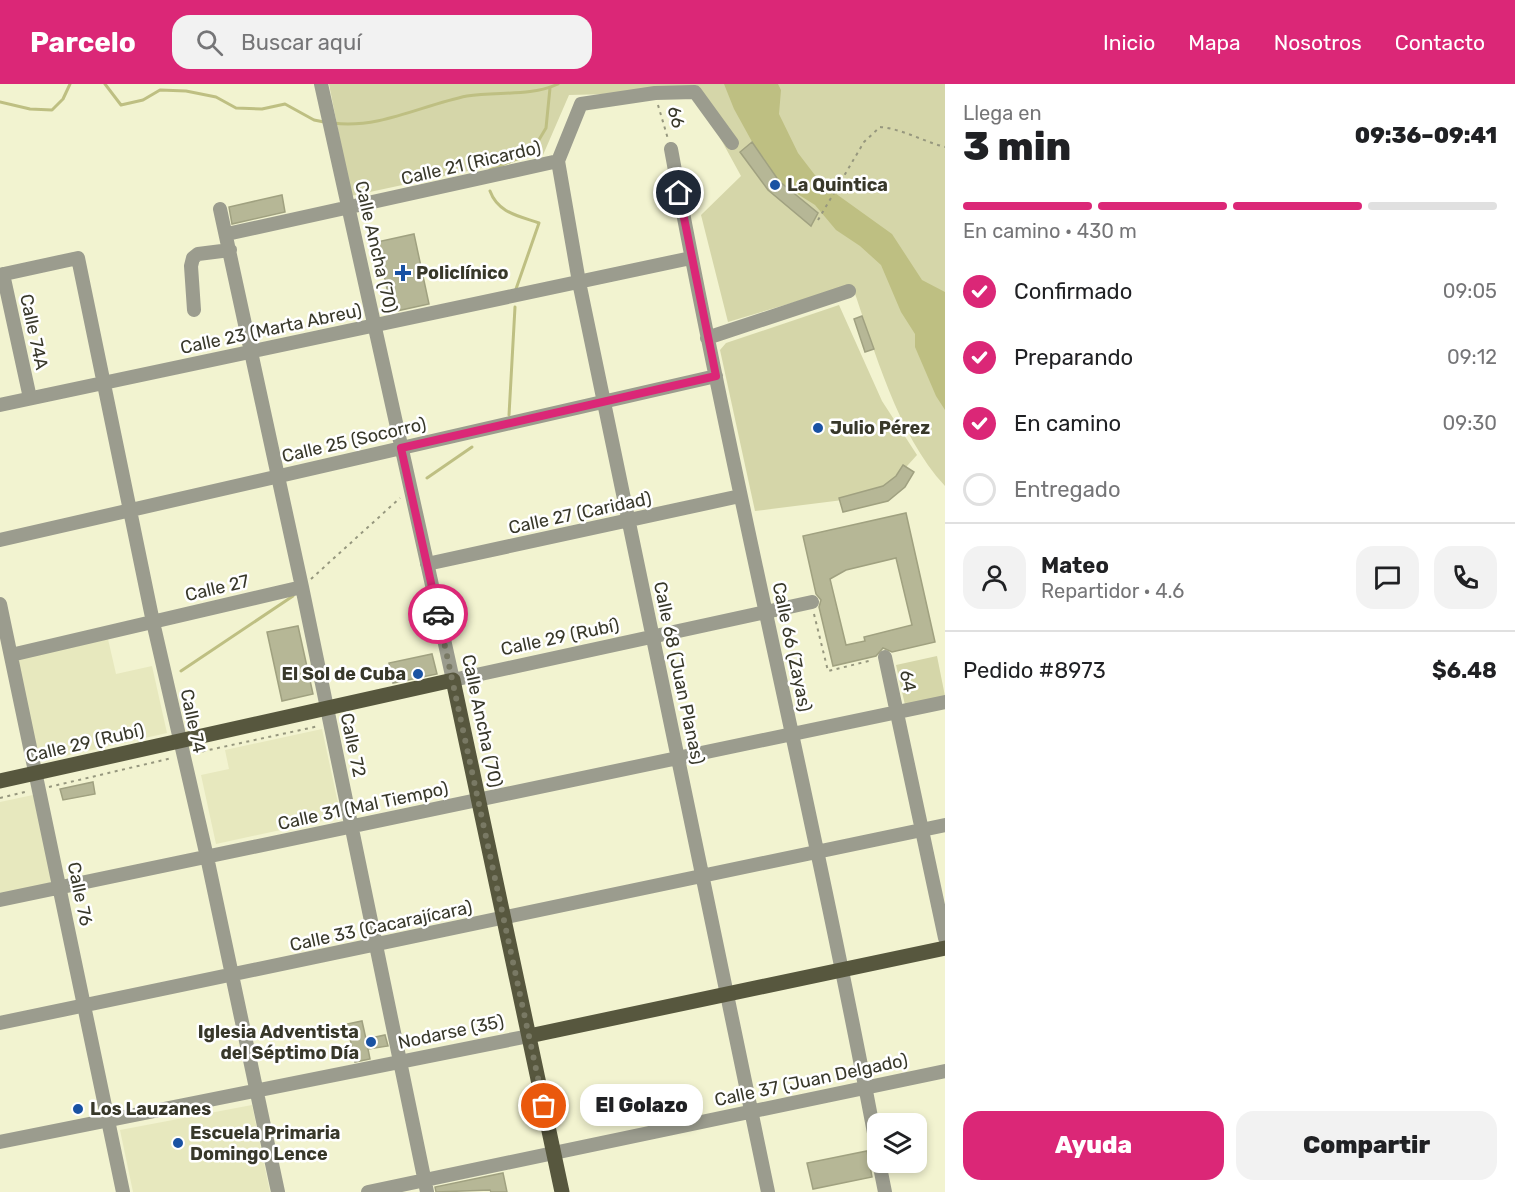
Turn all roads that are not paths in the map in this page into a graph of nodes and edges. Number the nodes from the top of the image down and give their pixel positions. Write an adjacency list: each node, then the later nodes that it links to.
1 (322, 90): 6 (street, Calle Ancha (70))
2 (732, 143): 4 (street, Calle 21 (Ricardo))
3 (671, 149): 9 (street, Calle 66 (Zayas))
4 (558, 161): 6 (street, Calle 21 (Ricardo)); 11 (street, Calle 68 (Juan Planas))
5 (220, 209): 7 (street, Calle 72)
6 (348, 209): 7 (street, Calle 21 (Ricardo)); 14 (street, Calle Ancha (70))
7 (227, 234): 8 (street, Calle 72)
8 (230, 250): 13 (street); 16 (street, Calle 72)
9 (691, 258): 11 (street, Calle 23 (Marta Abreu)); 15 (street, Calle 66 (Zayas))
10 (2, 275): 18 (street, Calle 74); 19 (street, Calle 74A)
11 (579, 282): 14 (street, Calle 23 (Marta Abreu)); 20 (street, Calle 68 (Juan Planas))
12 (849, 291): 15 (street)
13 (194, 310)
14 (374, 326): 16 (street, Calle 23 (Marta Abreu)); 22 (street, Calle Ancha (70))
15 (707, 338): 17 (street, Calle 66 (Zayas))
16 (253, 351): 18 (street, Calle 23 (Marta Abreu)); 23 (street, Calle 72)
17 (716, 376): 20 (street, Calle 25 (Socorro)); 24 (street, Calle 66 (Zayas))
18 (104, 382): 19 (street, Calle 23 (Marta Abreu)); 25 (street, Calle 74)
19 (30, 398): 21 (street, Calle 23 (Marta Abreu))
20 (604, 402): 22 (street, Calle 25 (Socorro)); 26 (street, Calle 68 (Juan Planas))
21 (0, 405)
22 (401, 448): 23 (street, Calle 25 (Socorro)); 28 (street, Calle Ancha (70))
23 (279, 476): 25 (street, Calle 25 (Socorro)); 29 (street, Calle 72)
24 (740, 496): 26 (street, Calle 27 (Caridad)); 32 (street, Calle 66 (Zayas))
25 (131, 510): 27 (street, Calle 25 (Socorro)); 33 (street, Calle 74)
26 (628, 520): 28 (street, Calle 27 (Caridad)); 34 (street, Calle 68 (Juan Planas))
27 (0, 540)
28 (427, 564): 37 (street, Calle Ancha (70))
29 (302, 587): 33 (street, Calle 27); 40 (street, Calle 72)
30 (812, 602): 32 (street, Calle 29 (Rubí))
31 (0, 604): 35 (street, Calle 76)
32 (766, 612): 34 (street, Calle 29 (Rubí)); 41 (street, Calle 66 (Zayas))
33 (153, 622): 35 (street, Calle 27); 42 (street, Calle 74)
34 (652, 637): 37 (street, Calle 29 (Rubí)); 43 (street, Calle 68 (Juan Planas))
35 (11, 655): 44 (street, Calle 76)
36 (885, 657): 39 (street, 64)
37 (453, 680): 40 (main road, Calle 29 (Rubí)); 46 (main road, Calle Ancha (70))
38 (945, 702): 39 (street, Calle 31 (Mal Tiempo))
39 (897, 712): 41 (street, Calle 31 (Mal Tiempo)); 49 (street, 64)
40 (329, 716): 42 (main road, Calle 29 (Rubí)); 48 (street, Calle 72)
41 (793, 735): 43 (street, Calle 31 (Mal Tiempo)); 50 (street, Calle 66 (Zayas))
42 (181, 749): 44 (main road, Calle 29 (Rubí)); 51 (street, Calle 74)
43 (678, 760): 46 (street, Calle 31 (Mal Tiempo)); 52 (street, Calle 68 (Juan Planas))
44 (36, 774): 45 (main road, Calle 29 (Rubí)); 53 (street, Calle 76)
45 (0, 782)
46 (478, 800): 48 (street, Calle 31 (Mal Tiempo)); 55 (main road, Calle Ancha (70))
47 (945, 825): 49 (street, Calle 33 (Cacarajícara))
48 (352, 826): 51 (street, Calle 31 (Mal Tiempo)); 57 (street, Calle 72)
49 (922, 830): 50 (street, Calle 33 (Cacarajícara)); 56 (street, 64)
50 (819, 852): 52 (street, Calle 33 (Cacarajícara)); 59 (street, Calle 66 (Zayas))
51 (207, 857): 53 (street, Calle 31 (Mal Tiempo)); 60 (street, Calle 74)
52 (703, 877): 55 (street, Calle 33 (Cacarajícara)); 61 (street, Calle 68 (Juan Planas))
53 (60, 887): 54 (street, Calle 31 (Mal Tiempo)); 62 (street, Calle 76)
54 (0, 900)
55 (504, 919): 57 (street, Calle 33 (Cacarajícara)); 64 (main road, Calle Ancha (70))
56 (945, 938)
57 (376, 946): 60 (street, Calle 33 (Cacarajícara)); 65 (street, Calle 72)
58 (945, 948): 59 (main road, Nodarse (35))
59 (842, 969): 61 (main road, Nodarse (35)); 67 (street, Calle 66 (Zayas))
60 (232, 976): 62 (street, Calle 33 (Cacarajícara)); 68 (street, Calle 74)
61 (727, 993): 64 (main road, Nodarse (35)); 69 (street, Calle 68 (Juan Planas))
62 (84, 1007): 63 (street, Calle 33 (Cacarajícara)); 71 (street, Calle 76)
63 (0, 1023)
64 (529, 1036): 65 (street, Nodarse (35)); 73 (main road, Calle Ancha (70))
65 (401, 1063): 68 (street, Nodarse (35)); 75 (street, Calle 72)
66 (945, 1071): 67 (street, Calle 37 (Juan Delgado))
67 (865, 1087): 69 (street, Calle 37 (Juan Delgado)); 70 (street, Calle 66 (Zayas))
68 (255, 1093): 71 (street, Nodarse (35)); 77 (street, Calle 74)
69 (751, 1111): 73 (street, Calle 37 (Juan Delgado)); 80 (street, Calle 68 (Juan Planas))
70 (870, 1113)
71 (108, 1122): 72 (street, Nodarse (35)); 76 (street, Calle 76)
72 (0, 1142)
73 (553, 1153): 75 (street, Calle 37 (Juan Delgado)); 79 (main road, Calle Ancha (70))
74 (881, 1173): 81 (street)
75 (426, 1186): 78 (street, Calle 37 (Juan Delgado))
76 (123, 1192)
77 (278, 1192)
78 (368, 1192)
79 (562, 1192)
80 (768, 1192)
81 (885, 1192)

